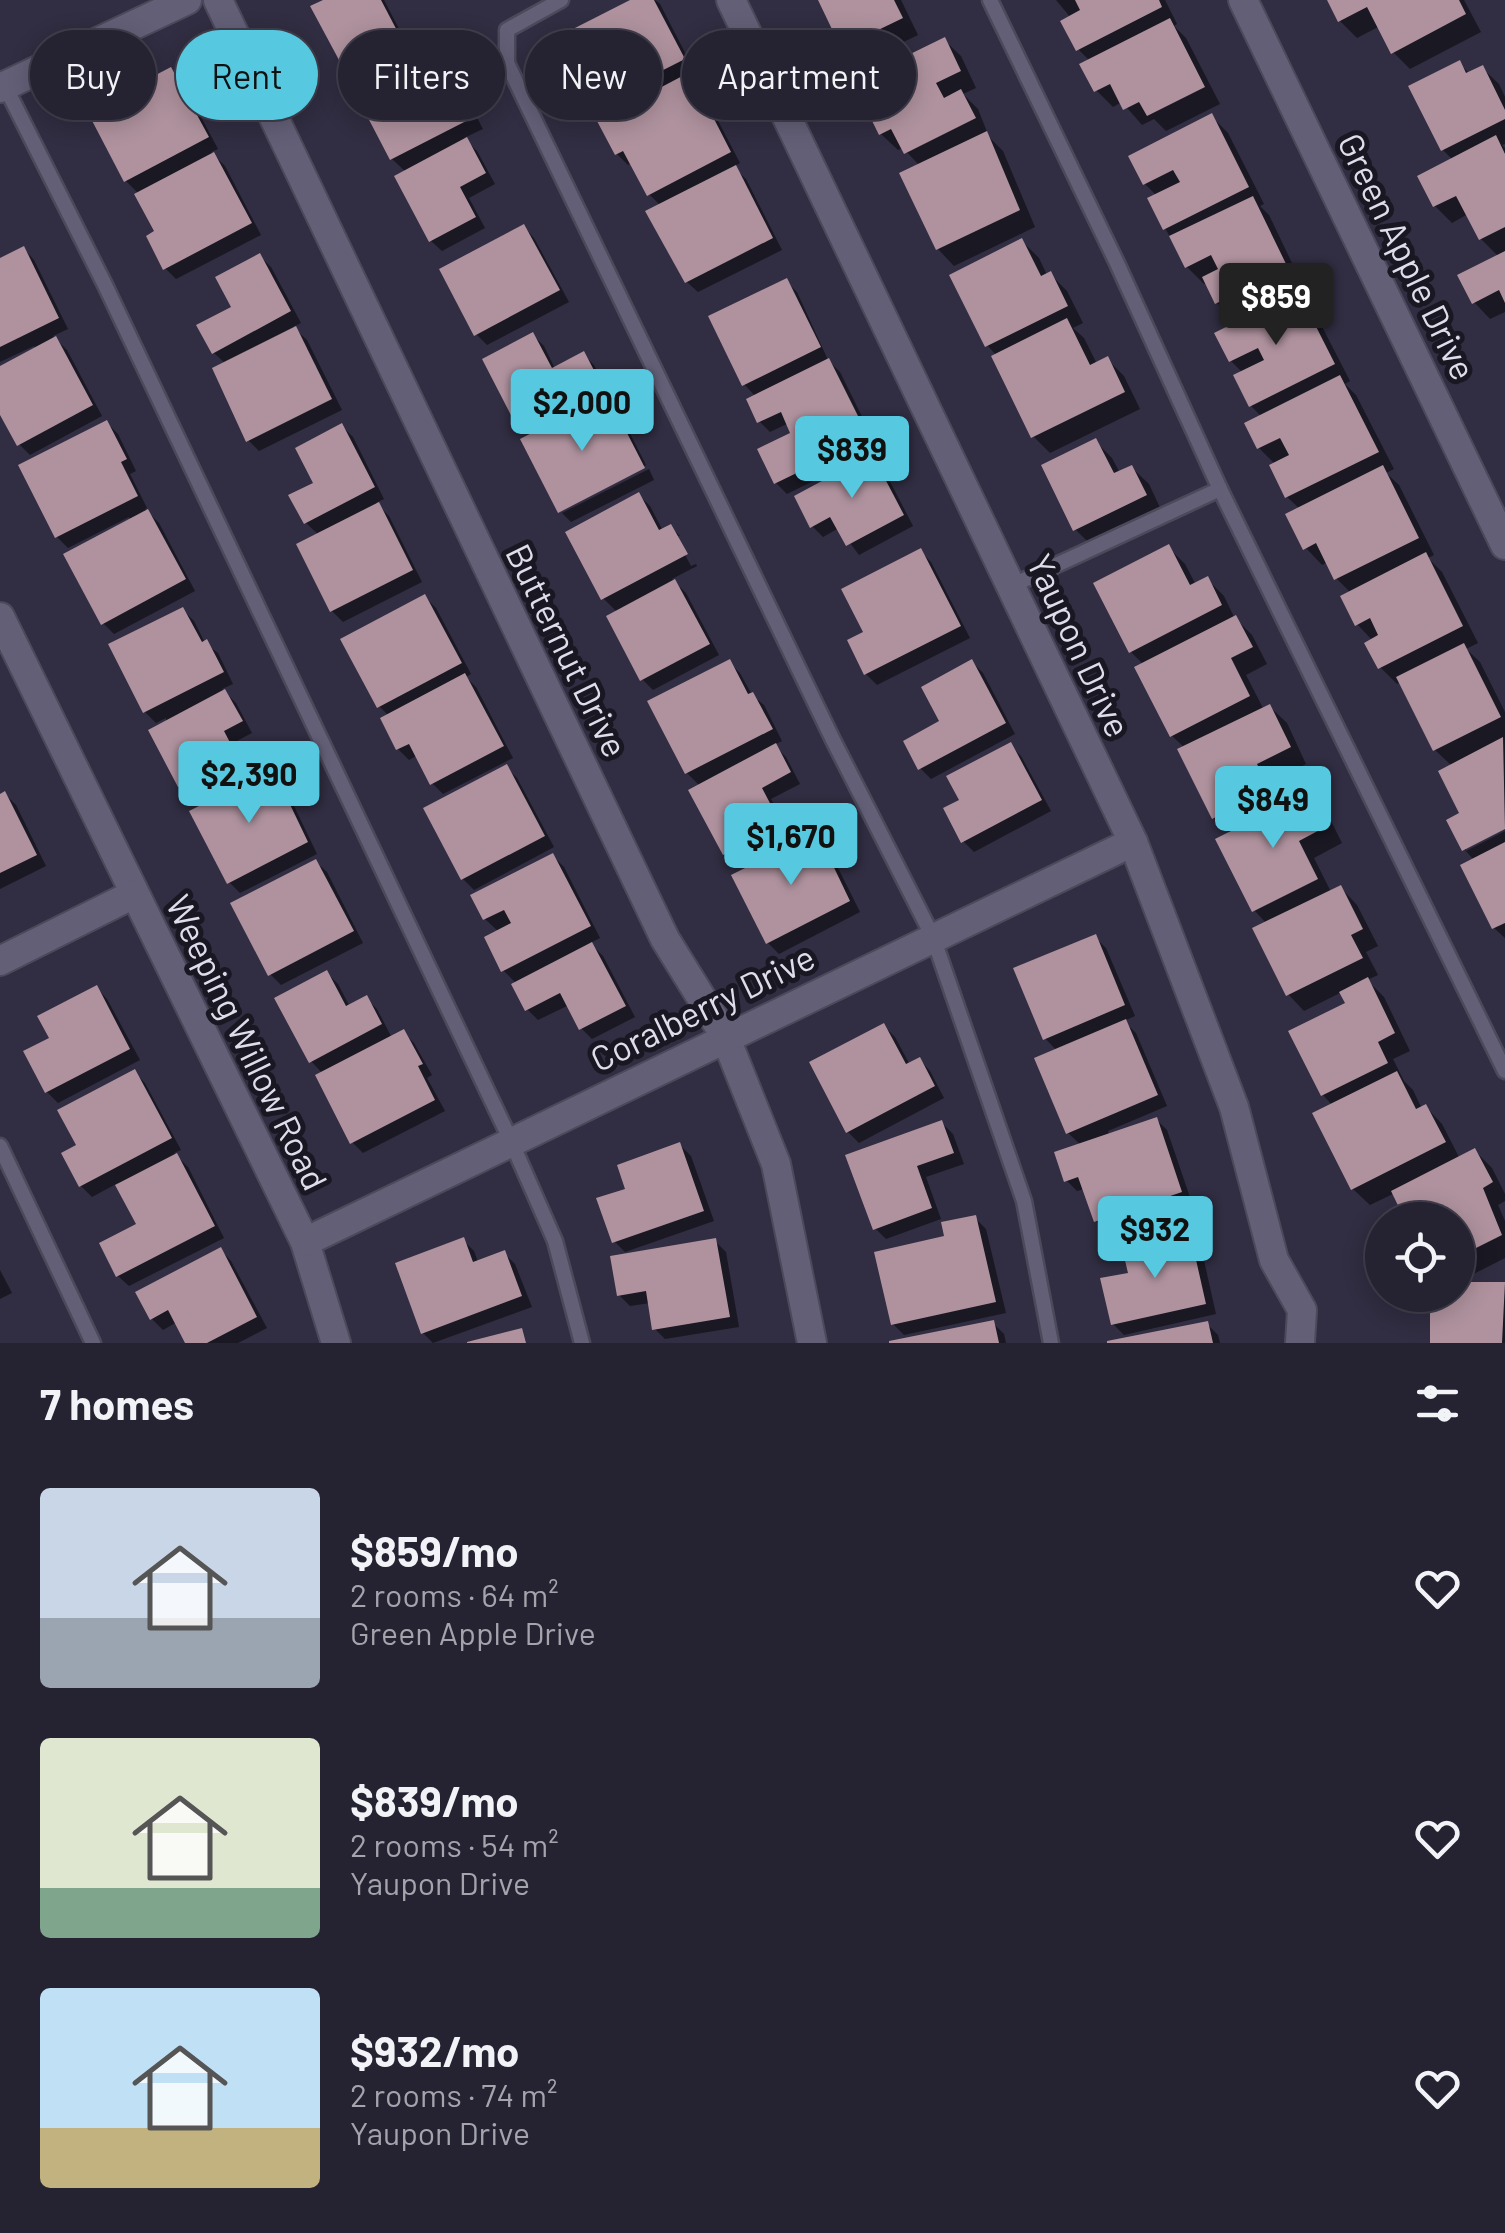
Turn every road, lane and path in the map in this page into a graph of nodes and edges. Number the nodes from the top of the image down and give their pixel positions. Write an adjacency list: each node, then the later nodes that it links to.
1 (188, 0): 7 (street)
2 (218, 0): 16 (street, Butternut Drive)
3 (561, 0): 14 (lane)
4 (731, 0): 10 (street, Yaupon Drive)
5 (990, 0): 8 (lane)
6 (1244, 0): 9 (street, Green Apple Drive)
7 (3, 87): 18 (lane)
8 (1220, 489): 10 (lane); 17 (lane)
9 (1505, 545)
10 (1011, 586): 12 (street, Yaupon Drive)
11 (0, 617): 13 (street, Weeping Willow Road)
12 (1132, 842): 14 (street, Coralberry Drive); 26 (street, Yaupon Drive)
13 (134, 894): 15 (street); 20 (street, Weeping Willow Road)
14 (933, 937): 16 (street, Coralberry Drive); 25 (lane)
15 (0, 961)
16 (725, 1036): 18 (street, Coralberry Drive); 24 (street, Butternut Drive)
17 (1505, 1072)
18 (511, 1141): 20 (street, Coralberry Drive); 23 (lane)
19 (0, 1146): 21 (lane)
20 (305, 1242): 22 (street, Weeping Willow Road)
21 (93, 1343)
22 (336, 1343)
23 (582, 1343)
24 (812, 1343)
25 (1051, 1343)
26 (1300, 1343)

